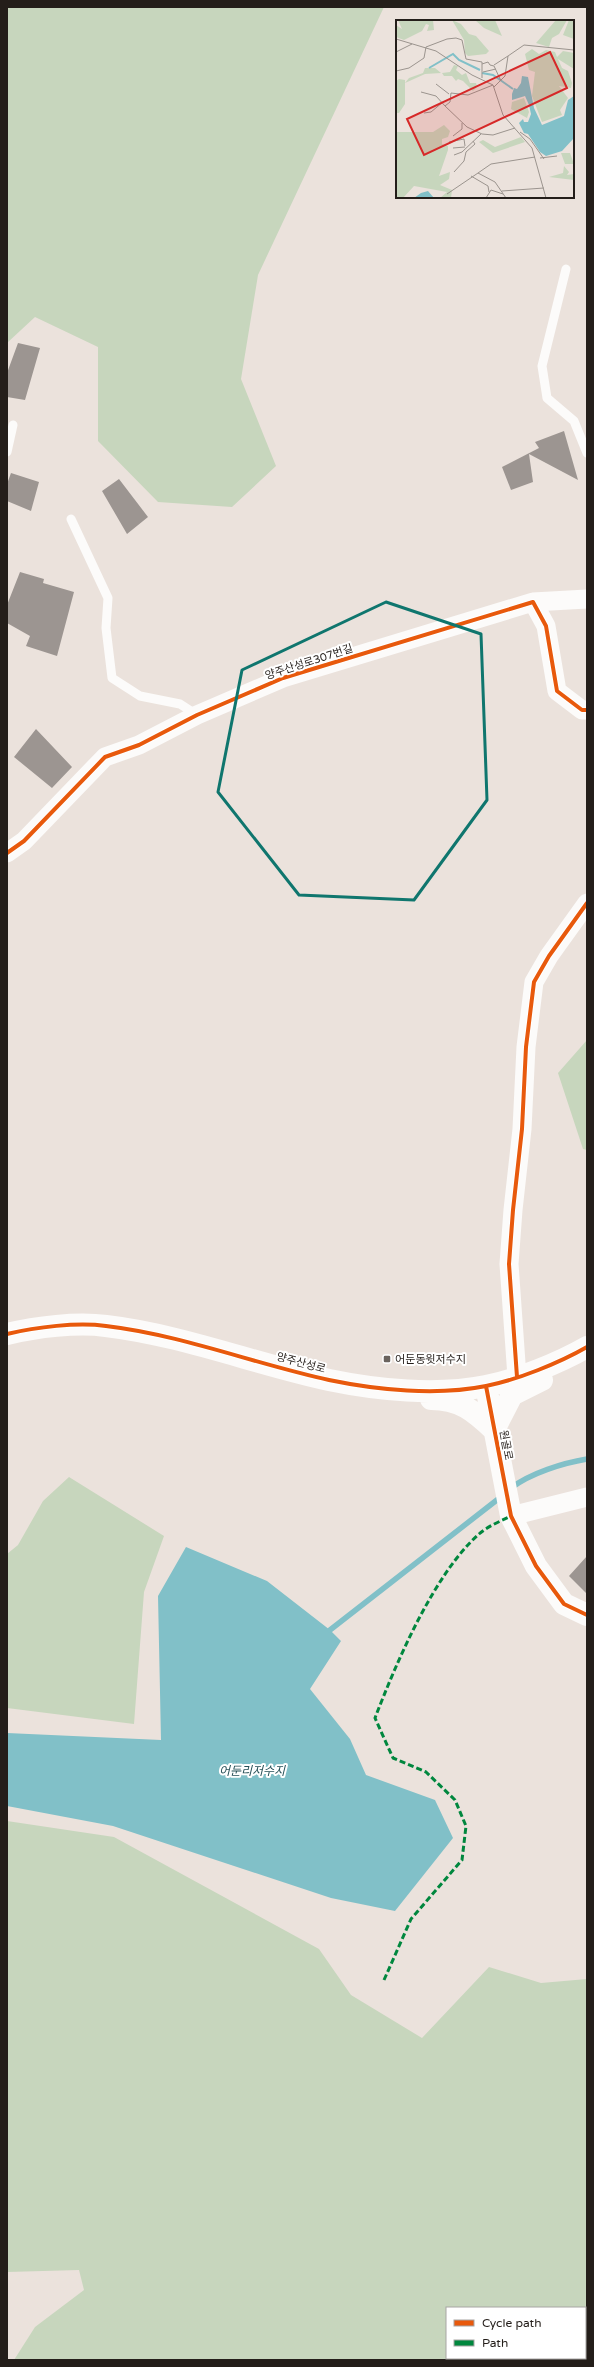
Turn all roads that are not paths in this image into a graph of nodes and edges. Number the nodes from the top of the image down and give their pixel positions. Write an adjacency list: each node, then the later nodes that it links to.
1 (566, 269): 4 (lane)
2 (13, 425): 3 (lane)
3 (7, 452)
4 (587, 453)
5 (71, 519): 9 (lane)
6 (587, 599): 7 (street, 양주산성로307번길)
7 (533, 602): 8 (street); 9 (street, 양주산성로307번길)
8 (587, 710)
9 (197, 716): 10 (street, 양주산성로307번길)
10 (7, 853)
11 (587, 903): 14 (street)
12 (7, 1334): 16 (street, 양주산성로)
13 (586, 1347): 14 (street, 양주산성로); 17 (street)
14 (517, 1377): 15 (street, 양주산성로)
15 (486, 1386): 16 (street, 양주산성로); 17 (street, 원골로)
16 (376, 1387): 17 (street)
17 (494, 1430): 19 (street, 원골로)
18 (587, 1497): 19 (street)
19 (510, 1511): 20 (street, 원골로)
20 (587, 1615)

